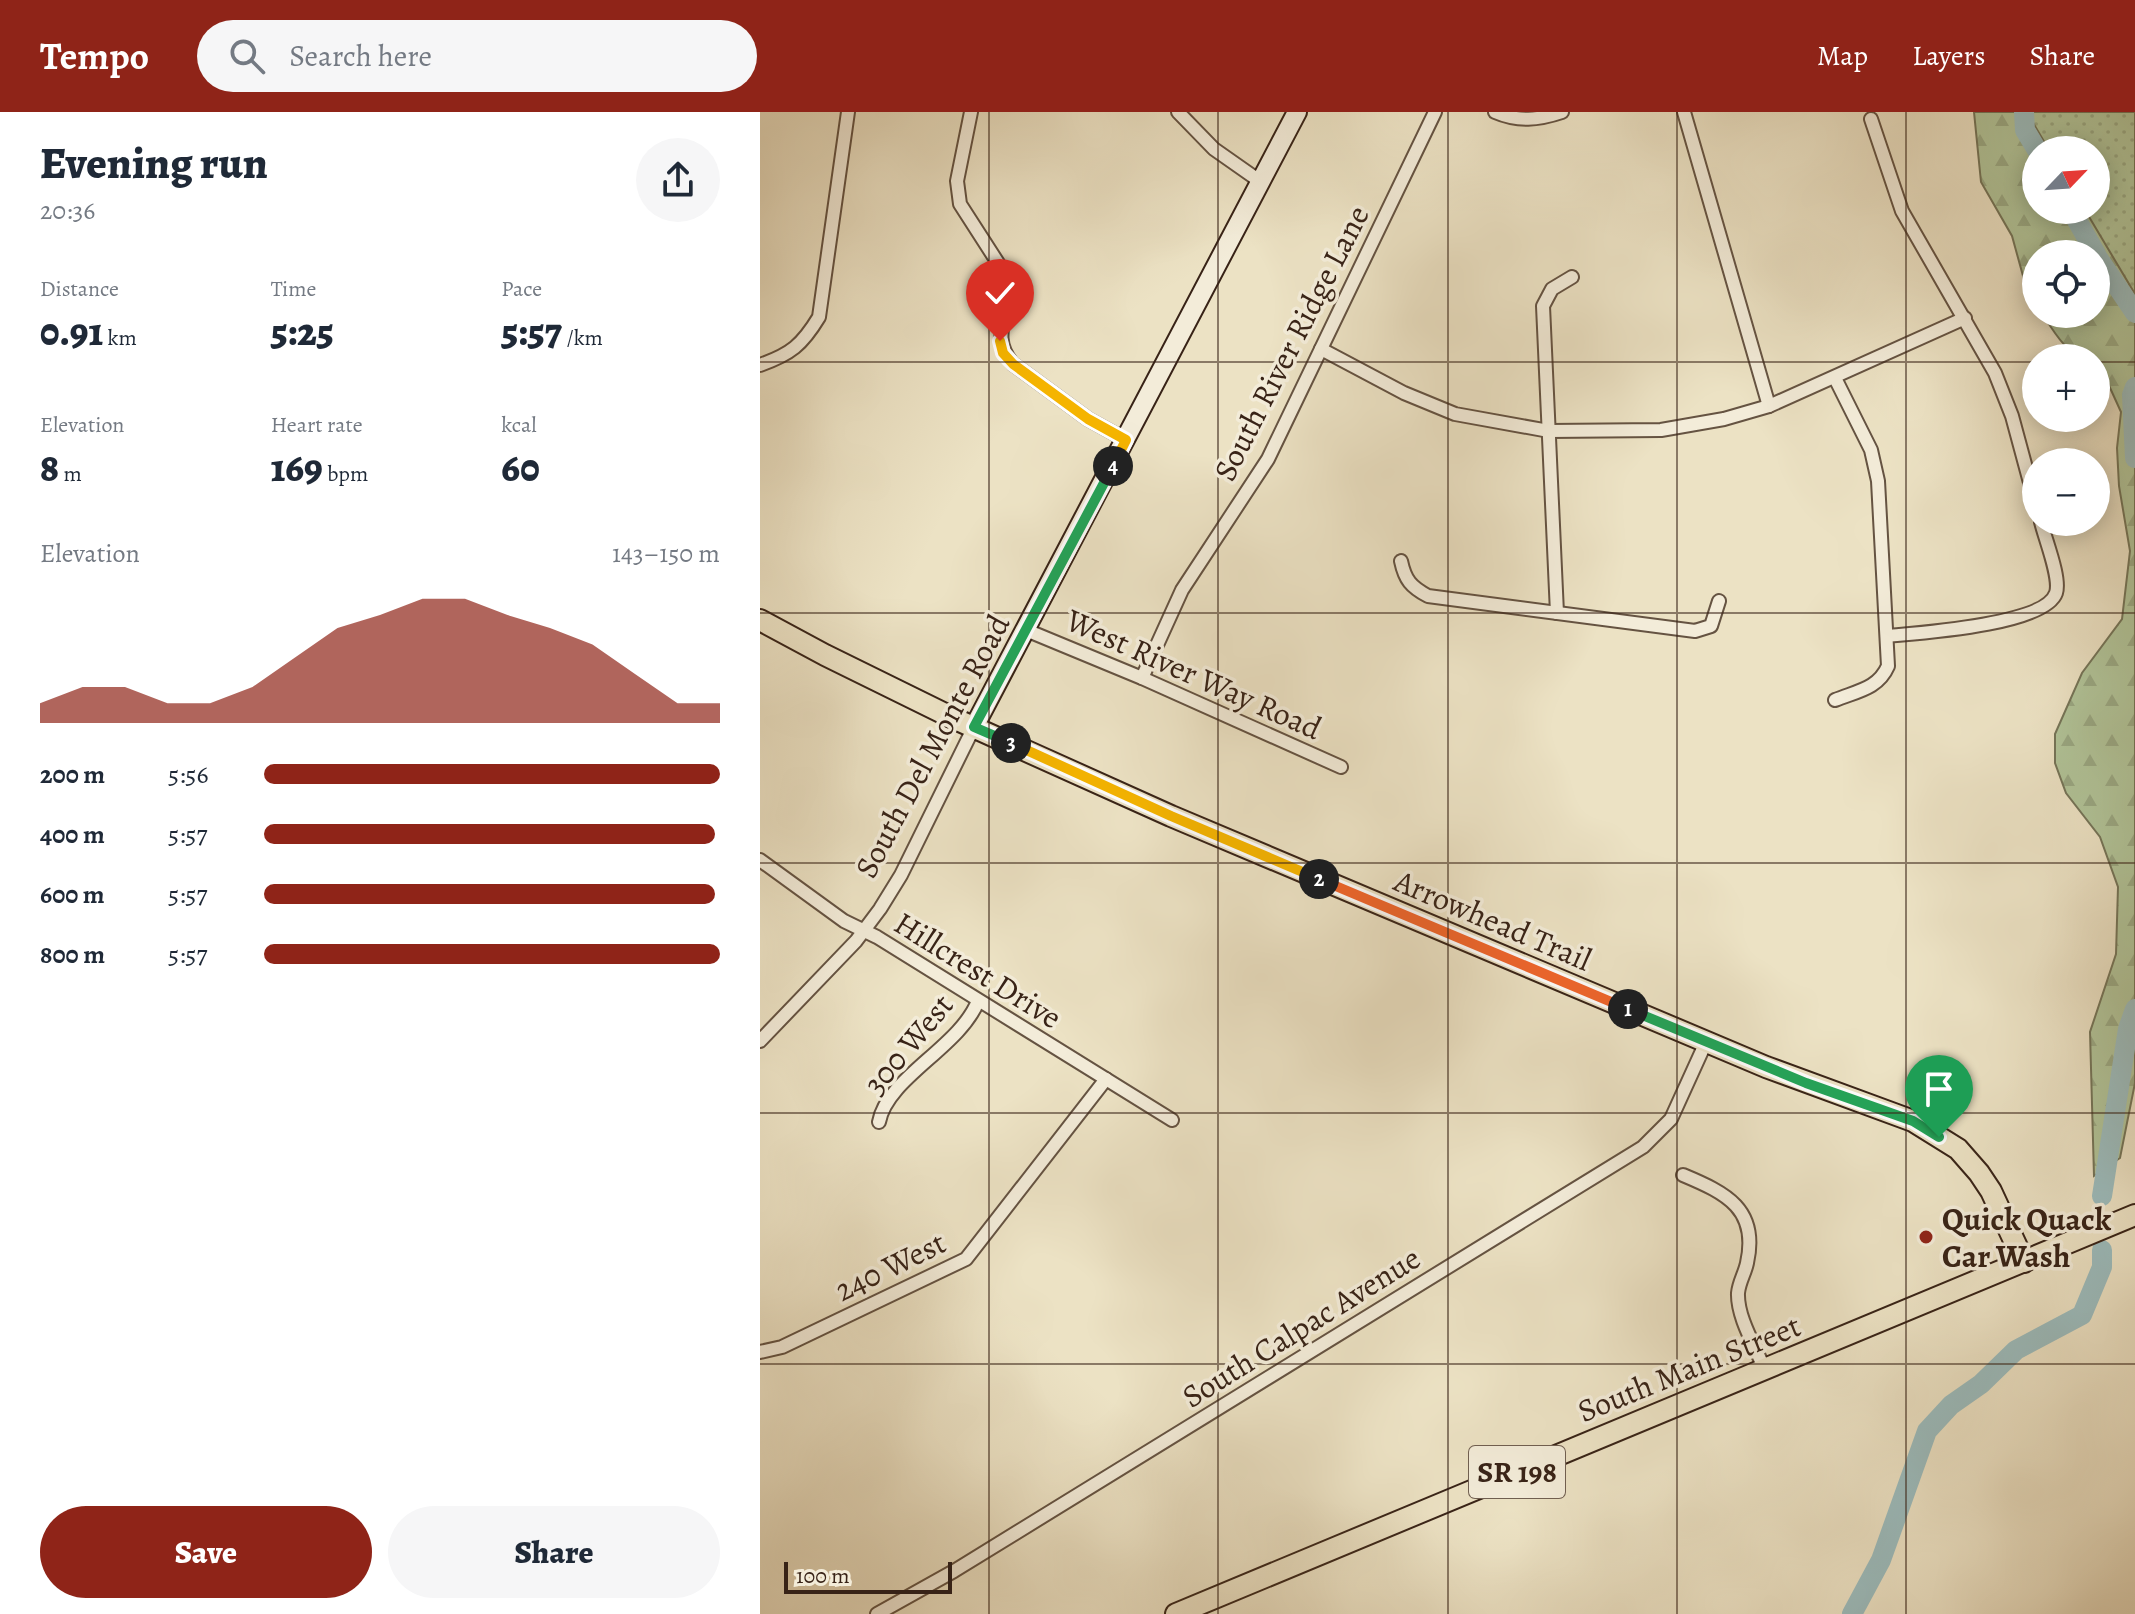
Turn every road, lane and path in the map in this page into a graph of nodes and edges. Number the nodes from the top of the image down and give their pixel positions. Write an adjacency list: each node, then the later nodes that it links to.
1 (848, 112): 14 (street)
2 (971, 112): 18 (street)
3 (1178, 112): 10 (street)
4 (1297, 112): 10 (street, South Del Monte Road)
5 (1435, 112): 13 (street, South River Ridge Lane)
6 (1495, 112): 7 (street)
7 (1562, 112)
8 (1684, 112): 16 (street)
9 (1871, 119): 12 (street)
10 (1261, 182): 18 (street, South Del Monte Road)
11 (1572, 277): 17 (street)
12 (1965, 318): 15 (street); 19 (street)
13 (1321, 349): 17 (street); 27 (street, South River Ridge Lane)
14 (760, 365)
15 (1835, 378): 16 (street); 26 (street)
16 (1769, 406): 17 (street)
17 (1549, 431): 23 (street)
18 (1126, 440): 25 (street, South Del Monte Road)
19 (2022, 457)
20 (2045, 536): 26 (street)
21 (1401, 561): 23 (street)
22 (1719, 601): 23 (street)
23 (1557, 613)
24 (760, 620): 29 (main road, Arrowhead Trail)
25 (1026, 630): 27 (street, West River Way Road); 29 (street, South Del Monte Road)
26 (1887, 636): 28 (street)
27 (1142, 678): 30 (street, West River Way Road)
28 (1835, 700)
29 (974, 727): 32 (street, South Del Monte Road); 35 (main road, Arrowhead Trail)
30 (1341, 767)
31 (760, 860): 32 (street, Hillcrest Drive)
32 (863, 932): 33 (street, Hillcrest Drive); 34 (street, South Del Monte Road)
33 (978, 1001): 36 (street, Hillcrest Drive); 38 (street, 300 West)
34 (760, 1041)
35 (1706, 1042): 41 (main road, Arrowhead Trail); 44 (street, South Calpac Avenue)
36 (1106, 1079): 37 (street, Hillcrest Drive); 42 (street, 240 West)
37 (1172, 1120)
38 (879, 1122)
39 (1683, 1175): 43 (street)
40 (2135, 1215): 41 (main road, South Main Street / SR 198)
41 (2024, 1262): 43 (main road, South Main Street / SR 198)
42 (760, 1352)
43 (1764, 1368): 45 (main road, South Main Street / SR 198)
44 (877, 1614)
45 (1176, 1614)

